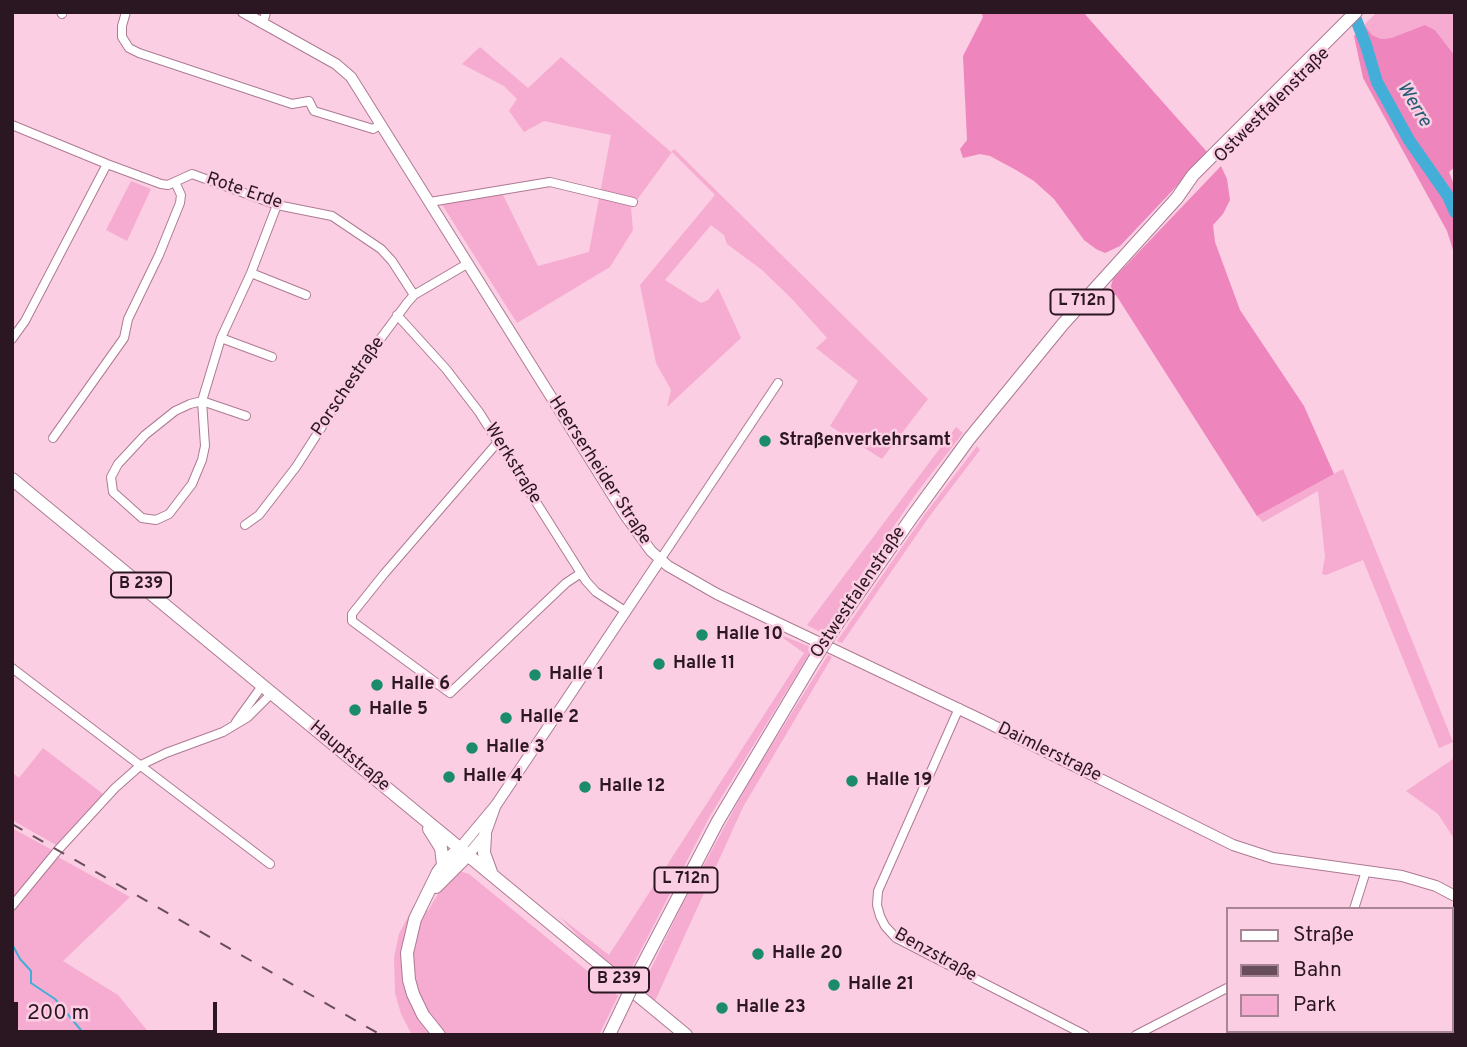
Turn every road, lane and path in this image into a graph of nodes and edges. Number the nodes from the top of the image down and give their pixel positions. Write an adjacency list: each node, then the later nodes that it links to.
1 (127, 12): 6 (street)
2 (243, 12): 5 (street, Heerserheider Straße)
3 (1356, 12): 9 (main road, Ostwestfalenstraße / L 712n)
4 (1367, 12): 9 (main road, Ostwestfalenstraße / L 712n)
5 (265, 18): 6 (street, Heerserheider Straße)
6 (381, 124): 11 (street, Heerserheider Straße)
7 (12, 125): 8 (street, Rote Erde)
8 (107, 164): 10 (street, Rote Erde); 20 (street)
9 (1196, 178): 50 (main road, Ostwestfalenstraße / L 712n, bridge)
10 (175, 182): 13 (street, Rote Erde); 25 (street)
11 (430, 202): 12 (street); 14 (street, Heerserheider Straße)
12 (633, 202)
13 (277, 205): 15 (street); 17 (street, Rote Erde)
14 (467, 264): 17 (street, Porschestraße); 29 (street, Heerserheider Straße)
15 (251, 273): 16 (street); 19 (street)
16 (306, 295)
17 (414, 295): 18 (street, Porschestraße)
18 (397, 315): 26 (street, Werkstraße); 28 (street, Porschestraße)
19 (221, 338): 21 (street); 23 (street)
20 (12, 339)
21 (272, 357)
22 (778, 383): 29 (street)
23 (202, 401): 23 (street); 24 (street)
24 (246, 416)
25 (53, 438)
26 (498, 442): 30 (street, Werkstraße); 30 (street)
27 (12, 479): 33 (main road, Hauptstraße / B 239)
28 (245, 525)
29 (660, 560): 31 (street, Heerserheider Straße); 34 (street, Daimlerstraße)
30 (581, 573): 31 (street, Werkstraße)
31 (625, 611): 36 (street, Heerserheider Straße)
32 (12, 668): 35 (street)
33 (267, 690): 35 (street); 37 (main road, Hauptstraße / B 239)
34 (959, 708): 42 (street, Daimlerstraße); 52 (street, Benzstraße)
35 (141, 765): 40 (street); 46 (street)
36 (496, 805): 38 (street, Heerserheider Straße); 39 (street, Heerserheider Straße)
37 (413, 810): 39 (main road, Hauptstraße / B 239); 41 (main road)
38 (485, 835): 39 (street, Heerserheider Straße); 43 (main road)
39 (464, 852): 41 (main road); 43 (main road, Hauptstraße / B 239); 44 (main road)
40 (270, 863)
41 (443, 864): 44 (main road)
42 (1366, 872): 45 (street, Daimlerstraße); 47 (street)
43 (493, 875): 51 (main road, Hauptstraße / B 239)
44 (428, 895): 49 (main road)
45 (1455, 895)
46 (12, 906)
47 (1355, 907)
48 (1226, 989): 53 (street)
49 (439, 1035)
50 (609, 1035)
51 (685, 1035)
52 (1085, 1035)
53 (1136, 1035)

